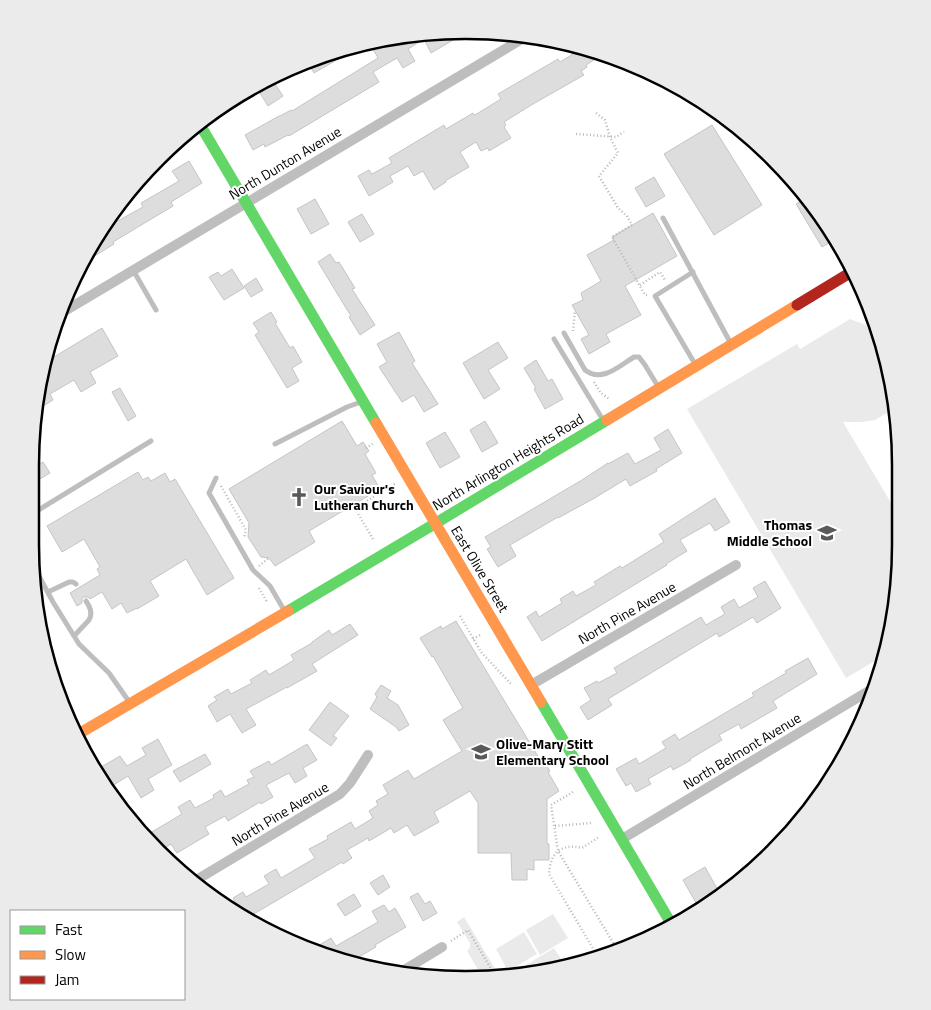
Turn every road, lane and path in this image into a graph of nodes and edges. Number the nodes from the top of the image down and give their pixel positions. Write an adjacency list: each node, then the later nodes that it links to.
1 (517, 42): 7 (street, North Dunton Avenue)
2 (596, 113): 6 (path)
3 (204, 129): 7 (street, East Olive Street)
4 (624, 132): 6 (path)
5 (576, 134): 6 (path)
6 (610, 137): 12 (path)
7 (247, 202): 9 (street, North Dunton Avenue); 22 (street, East Olive Street)
8 (663, 218): 10 (lane)
9 (133, 270): 15 (street, North Dunton Avenue); 16 (lane)
10 (693, 272): 13 (lane); 19 (lane)
11 (847, 275): 19 (street, North Arlington Heights Road)
12 (640, 285): 13 (path); 14 (path)
13 (669, 287): 14 (lane)
14 (655, 296): 20 (lane)
15 (68, 309)
16 (156, 310)
17 (564, 333): 21 (lane)
18 (554, 339): 23 (lane)
19 (732, 344): 20 (street, North Arlington Heights Road)
20 (696, 366): 21 (street, North Arlington Heights Road)
21 (659, 388): 23 (street, North Arlington Heights Road)
22 (364, 401): 25 (lane); 26 (street, East Olive Street)
23 (604, 421): 29 (street, North Arlington Heights Road)
24 (151, 441): 28 (lane)
25 (275, 444)
26 (408, 476): 29 (street, East Olive Street); 30 (path)
27 (216, 478): 36 (lane)
28 (39, 510)
29 (436, 523): 36 (street, North Arlington Heights Road); 42 (street, East Olive Street)
30 (373, 539)
31 (736, 565): 42 (street, North Pine Avenue)
32 (40, 579): 34 (lane)
33 (76, 584): 34 (lane)
34 (48, 592): 39 (lane)
35 (86, 601): 39 (lane)
36 (285, 612): 44 (street, North Arlington Heights Road)
37 (460, 616): 40 (path)
38 (482, 634): 40 (path)
39 (74, 636): 44 (lane)
40 (473, 639): 41 (path)
41 (510, 684)
42 (531, 685): 51 (street, East Olive Street)
43 (866, 693): 51 (street, North Belmont Avenue)
44 (130, 703): 45 (street, North Arlington Heights Road)
45 (82, 731)
46 (368, 755): 53 (street, North Pine Avenue)
47 (573, 792): 49 (path)
48 (591, 823): 49 (path)
49 (554, 826): 52 (path)
50 (599, 837): 52 (path)
51 (622, 839): 54 (street, East Olive Street)
52 (558, 851): 55 (path); 57 (path)
53 (200, 878)
54 (669, 919)
55 (614, 945)
56 (442, 947): 58 (street); 59 (path)
57 (595, 951)
58 (408, 968)
59 (492, 970)

